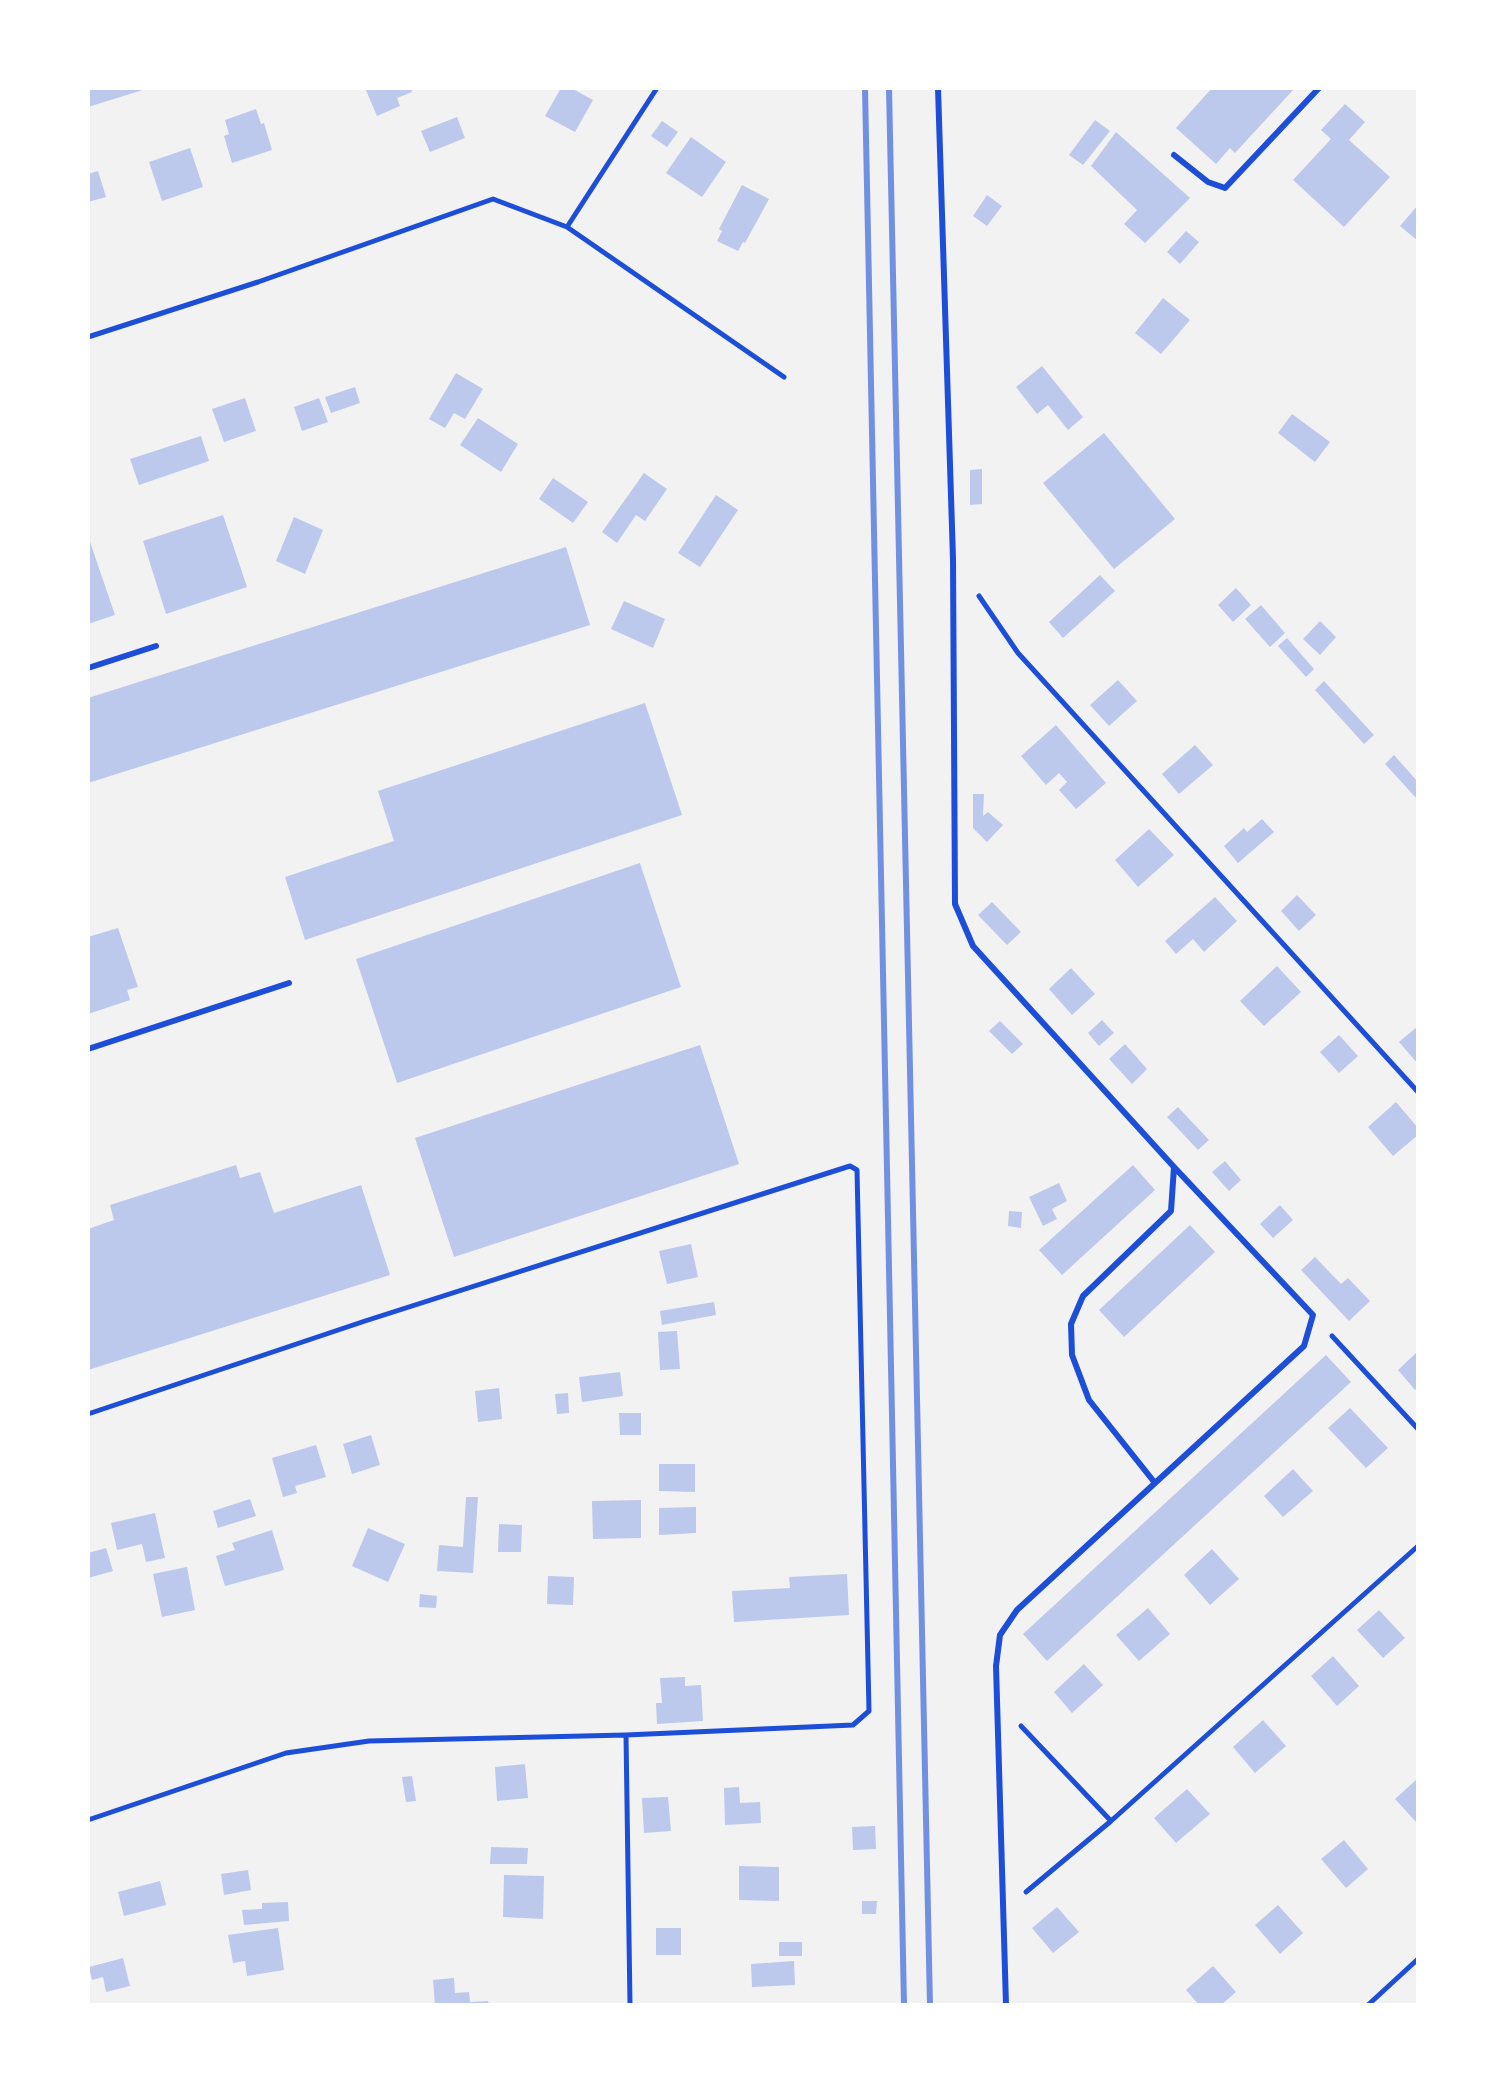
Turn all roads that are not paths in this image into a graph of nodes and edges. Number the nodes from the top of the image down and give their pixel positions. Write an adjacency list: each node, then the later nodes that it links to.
1 (938, 88): 8 (lane)
2 (1319, 88): 3 (lane)
3 (1174, 155)
4 (156, 646): 5 (lane)
5 (88, 668)
6 (289, 983): 7 (lane)
7 (88, 1049)
8 (1174, 1167): 9 (lane); 9 (lane)
9 (1155, 1483): 10 (lane)
10 (1006, 2005)

